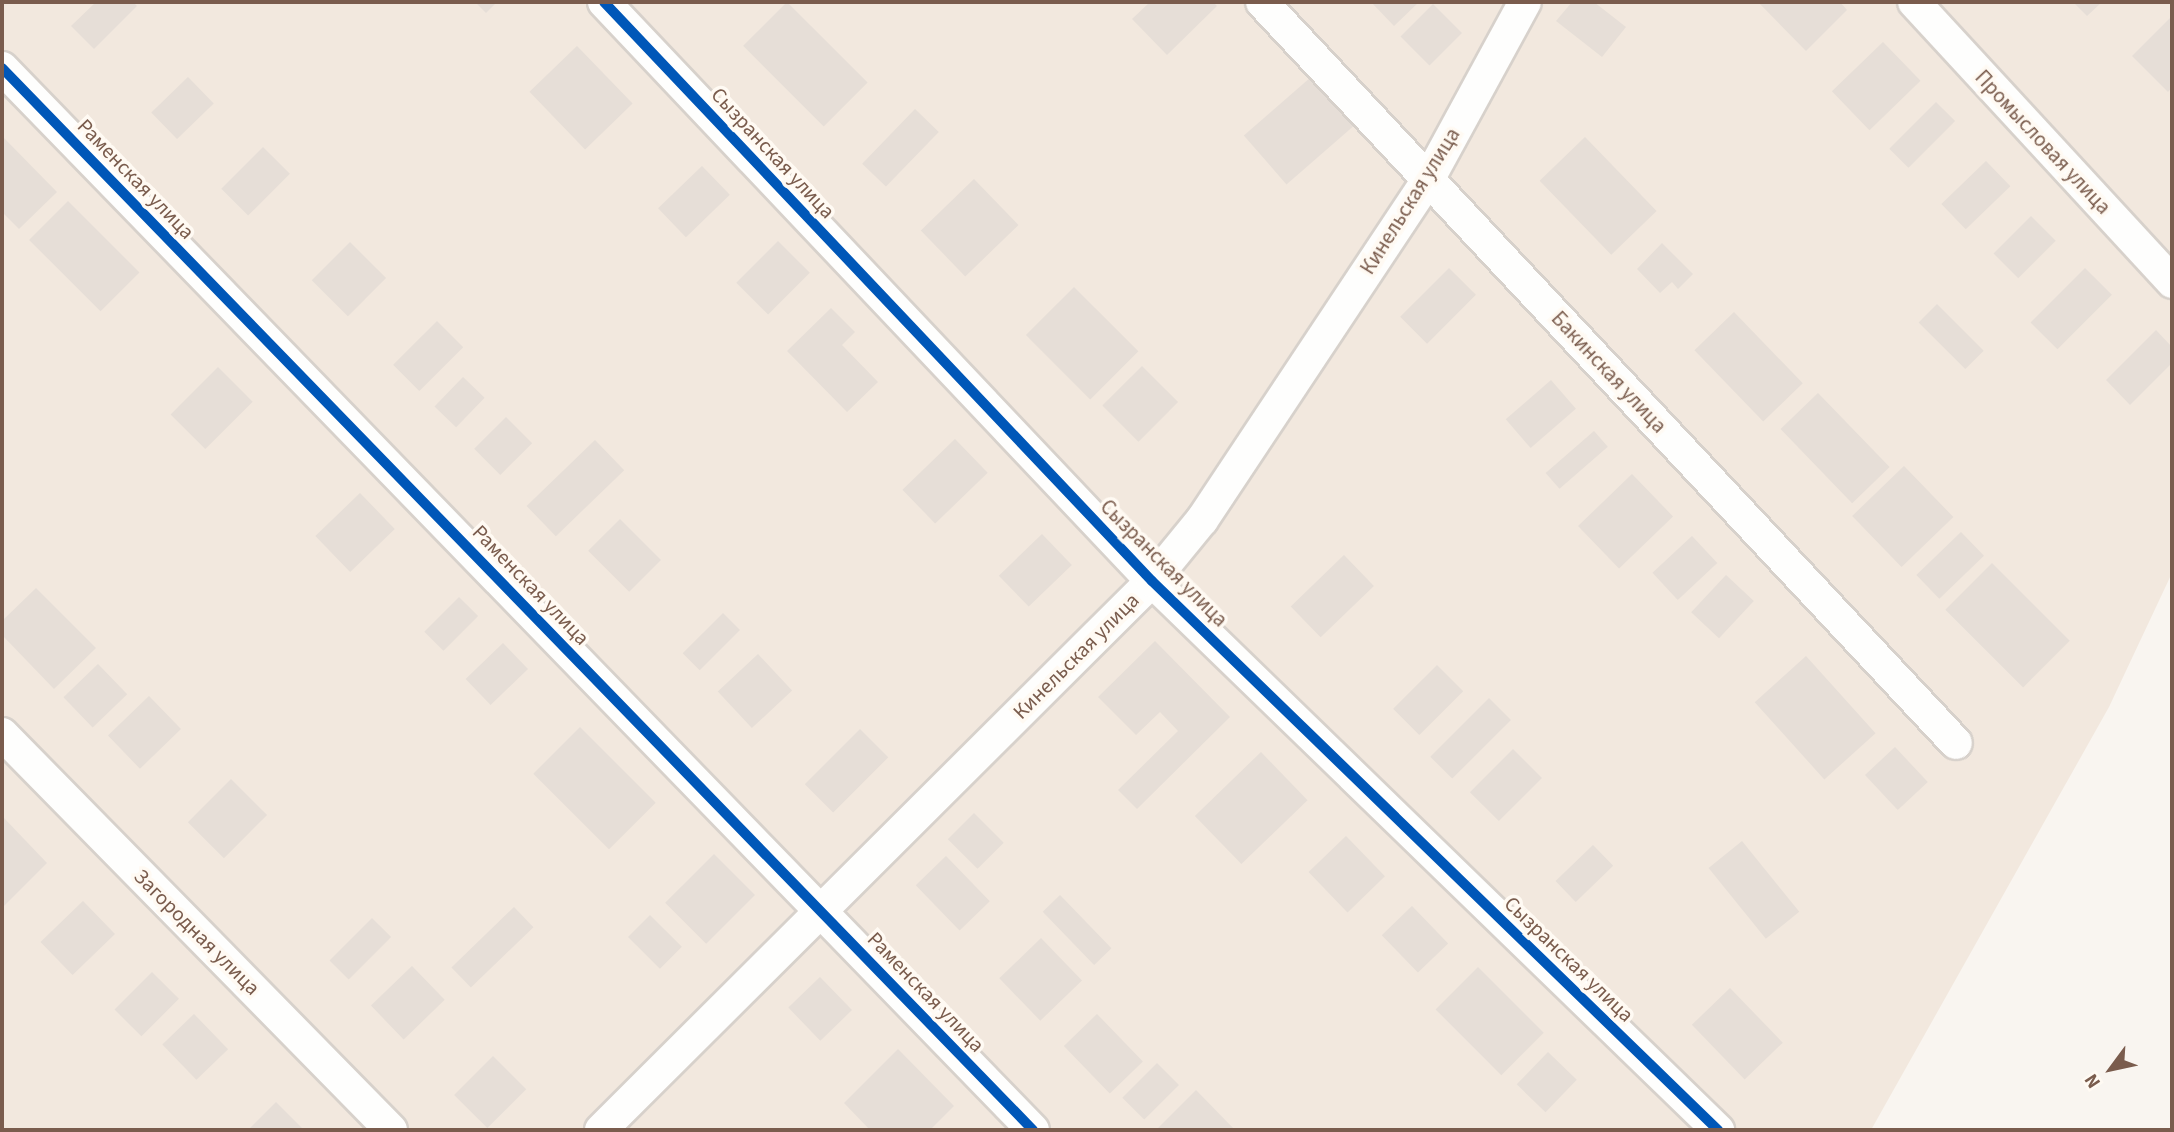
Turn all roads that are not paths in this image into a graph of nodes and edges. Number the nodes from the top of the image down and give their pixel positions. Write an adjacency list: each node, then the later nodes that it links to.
1 (604, 2): 8 (street, Сызранская улица)
2 (1262, 2): 6 (street, Бакинская улица)
3 (1525, 2): 6 (street, Кинельская улица)
4 (1914, 2): 7 (street, Промысловая улица)
5 (2, 68): 11 (street, Раменская улица)
6 (1429, 178): 8 (street, Кинельская улица); 10 (street, Бакинская улица)
7 (2172, 282)
8 (1152, 582): 11 (street, Кинельская улица); 15 (street, Сызранская улица)
9 (2, 734): 12 (street, Загородная улица)
10 (1956, 743)
11 (820, 910): 13 (street, Кинельская улица); 14 (street, Раменская улица)
12 (391, 1130)
13 (601, 1130)
14 (1033, 1130)
15 (1718, 1130)

